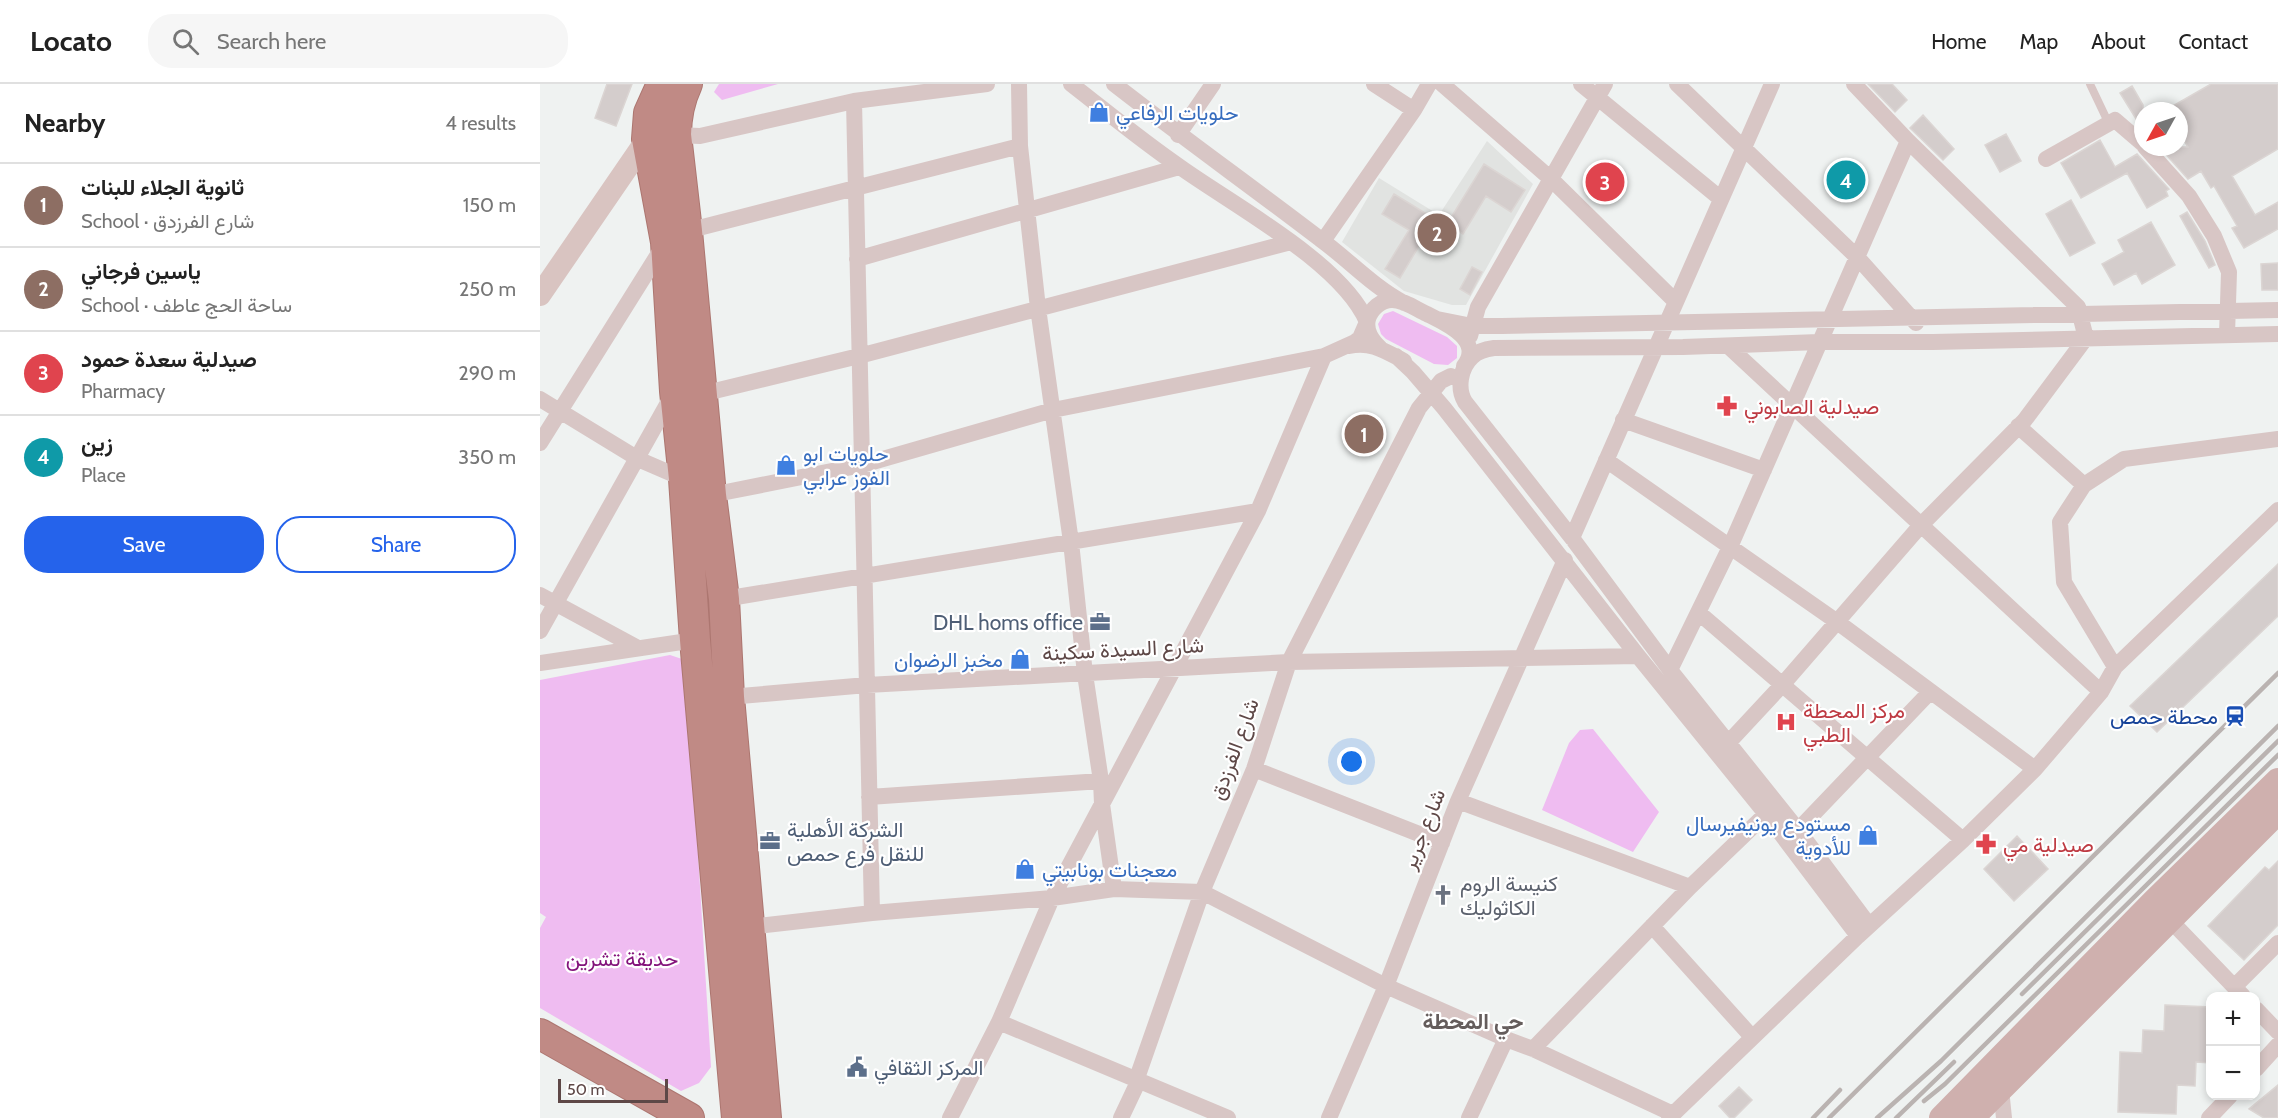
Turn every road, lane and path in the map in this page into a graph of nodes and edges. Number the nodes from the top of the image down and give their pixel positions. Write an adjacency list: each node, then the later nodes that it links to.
1 (662, 84): 23 (highway)
2 (687, 84): 20 (highway)
3 (987, 84): 17 (street)
4 (1018, 84): 25 (street)
5 (1071, 84): 29 (street)
6 (1114, 84): 21 (street)
7 (1214, 84): 21 (street)
8 (1374, 84): 18 (street)
9 (1429, 84): 18 (street)
10 (1442, 84): 30 (street)
11 (1581, 84): 16 (street)
12 (1677, 84): 26 (street)
13 (1772, 84): 26 (street)
14 (1854, 84): 24 (street)
15 (2090, 84): 19 (lane)
16 (1601, 90): 30 (street); 32 (street)
17 (854, 101): 20 (street); 31 (street)
18 (1414, 110): 35 (street)
19 (2109, 124): 22 (street); 28 (street)
20 (676, 135): 23 (main road); 34 (highway)
21 (1178, 135): 35 (street)
22 (2134, 136)
23 (647, 139): 34 (highway); 39 (main road)
24 (1908, 141): 37 (street); 46 (street)
25 (1020, 146): 31 (street); 33 (street)
26 (1744, 148): 32 (street); 37 (street)
27 (2153, 156): 44 (street)
28 (2046, 159)
29 (1179, 167): 33 (street); 36 (street)
30 (1551, 179): 40 (street); 42 (street)
31 (856, 189): 34 (street); 38 (street)
32 (1721, 199): 40 (street)
33 (1029, 209): 38 (street); 43 (street)
34 (677, 237): 69 (highway); 74 (street)
35 (1323, 241): 41 (street)
36 (1291, 242): 43 (street); 50 (street)
37 (1858, 258): 47 (street); 49 (street)
38 (857, 259): 62 (street)
39 (540, 295)
40 (1675, 301): 51 (street)
41 (1404, 303): 48 (street); 50 (street)
42 (1478, 307): 48 (street); 52 (street)
43 (1038, 308): 62 (street); 73 (street)
44 (2228, 310): 45 (street); 46 (street); 54 (street)
45 (2278, 310)
46 (2080, 314): 47 (street); 55 (street)
47 (1911, 318): 49 (street); 57 (street)
48 (1441, 320): 52 (street); 65 (street)
49 (1828, 321): 51 (street); 56 (street)
50 (1367, 322): 59 (street); 61 (street)
51 (1666, 322): 52 (street); 60 (street)
52 (1472, 326): 65 (street)
53 (2278, 334): 54 (street, شارع الفرزدق)
54 (2227, 335): 55 (street, شارع الفرزدق)
55 (2086, 338): 57 (street, شارع الفرزدق); 76 (street)
56 (1819, 342): 57 (street, شارع الفرزدق); 58 (street, شارع الفرزدق); 71 (street)
57 (1932, 342)
58 (1728, 346): 60 (street, شارع الفرزدق); 71 (street)
59 (1346, 347): 61 (street); 63 (street)
60 (1656, 347): 65 (street, شارع الفرزدق); 75 (street)
61 (1380, 348): 64 (street)
62 (859, 356): 69 (street); 81 (street)
63 (1324, 356): 73 (street); 87 (street)
64 (1396, 357): 66 (street); 67 (street)
65 (1468, 357): 67 (street, شارع الفرزدق); 89 (street)
66 (1413, 372): 68 (street); 72 (street)
67 (1451, 376): 68 (street, شارع الفرزدق)
68 (1431, 391): 72 (street, شارع الفرزدق); 92 (street)
69 (688, 392): 79 (street); 83 (highway); 85 (highway)
70 (540, 399): 74 (street)
71 (1792, 406): 82 (street); 88 (street)
72 (1419, 408): 103 (street, شارع الفرزدق)
73 (1053, 410): 81 (street); 90 (street)
74 (559, 411): 78 (street); 79 (street)
75 (1623, 420): 80 (street); 82 (street)
76 (2018, 426): 84 (street); 88 (street)
77 (2278, 439): 84 (street)
78 (540, 443)
79 (637, 458): 83 (street); 94 (street)
80 (1606, 460): 89 (street); 91 (street)
81 (862, 465): 85 (street); 93 (street)
82 (1764, 470): 91 (street)
83 (684, 479): 99 (highway)
84 (2084, 485): 105 (street)
85 (711, 495): 95 (highway)
86 (2278, 510): 105 (street)
87 (1258, 511): 90 (street); 106 (street)
88 (1921, 525): 97 (street); 112 (street)
89 (1572, 538): 107 (street)
90 (1071, 542): 93 (street); 108 (street)
91 (1730, 547): 96 (street); 97 (street)
92 (1565, 560): 101 (street); 102 (street, شارع جرير)
93 (865, 576): 95 (street); 110 (street)
94 (547, 599): 98 (street); 100 (street)
95 (724, 599): 113 (highway)
96 (1699, 613): 107 (street); 109 (street)
97 (1836, 621): 109 (street); 111 (street)
98 (540, 632)
99 (695, 640): 100 (street); 156 (highway)
100 (638, 648): 104 (street)
101 (1638, 656): 102 (street, شارع السيدة سكينة); 124 (street)
102 (1521, 657): 103 (street, شارع السيدة سكينة); 121 (street, شارع جرير)
103 (1288, 662): 106 (street, شارع السيدة سكينة); 116 (street, شارع الفرزدق)
104 (540, 663)
105 (2115, 667): 112 (street)
106 (1174, 668): 108 (street, شارع السيدة سكينة); 122 (street)
107 (1670, 670): 114 (street)
108 (1085, 674): 110 (street, شارع السيدة سكينة); 118 (street)
109 (1783, 684): 114 (street); 115 (street)
110 (867, 685): 113 (street, شارع السيدة سكينة); 120 (street)
111 (1930, 692): 115 (street); 117 (street)
112 (2101, 692): 117 (street)
113 (729, 697): 135 (highway)
114 (1729, 742): 125 (street)
115 (1867, 758): 125 (street); 126 (street)
116 (1254, 768): 127 (street); 130 (street, شارع الفرزدق)
117 (2035, 769): 126 (street)
118 (1101, 781): 120 (street); 122 (street)
119 (2278, 781): 163 (main road)
120 (869, 797): 132 (street)
121 (1458, 801): 127 (street, شارع جرير); 128 (street)
122 (1102, 804): 129 (street); 131 (street)
123 (2278, 810): 133 (main road)
124 (1766, 814): 128 (street); 136 (street)
125 (1798, 830): 136 (street)
126 (1963, 840): 136 (street)
127 (1442, 843): 138 (street, شارع جرير)
128 (1690, 887): 134 (street)
129 (1114, 889): 130 (street); 131 (street)
130 (1202, 892): 138 (street); 150 (street, شارع الفرزدق)
131 (1052, 898): 132 (street); 141 (street)
132 (872, 913): 135 (street)
133 (2170, 920): 139 (street); 151 (main road)
134 (1652, 926): 144 (street); 147 (street)
135 (749, 927): 157 (highway)
136 (1864, 930): 144 (street)
137 (2278, 943): 139 (street)
138 (1386, 986): 145 (street); 161 (street, شارع جرير)
139 (2239, 992)
140 (2260, 1013): 142 (street)
141 (999, 1022): 150 (street); 158 (street)
142 (2278, 1032)
143 (540, 1034): 155 (highway)
144 (1752, 1037): 153 (street)
145 (1506, 1039): 147 (street); 162 (street)
146 (2278, 1045): 149 (street)
147 (1533, 1049): 153 (street)
148 (540, 1054): 154 (highway)
149 (2260, 1065)
150 (1137, 1080): 159 (street, شارع الفرزدق); 160 (street)
151 (2001, 1089): 164 (main road); 165 (street)
152 (2225, 1100): 166 (street)
153 (1671, 1116)
154 (653, 1118)
155 (689, 1118)
156 (737, 1118)
157 (766, 1118)
158 (950, 1118)
159 (1121, 1118)
160 (1228, 1118)
161 (1329, 1118)
162 (1469, 1118)
163 (1942, 1118)
164 (1971, 1118)
165 (2004, 1118)
166 (2209, 1118)

